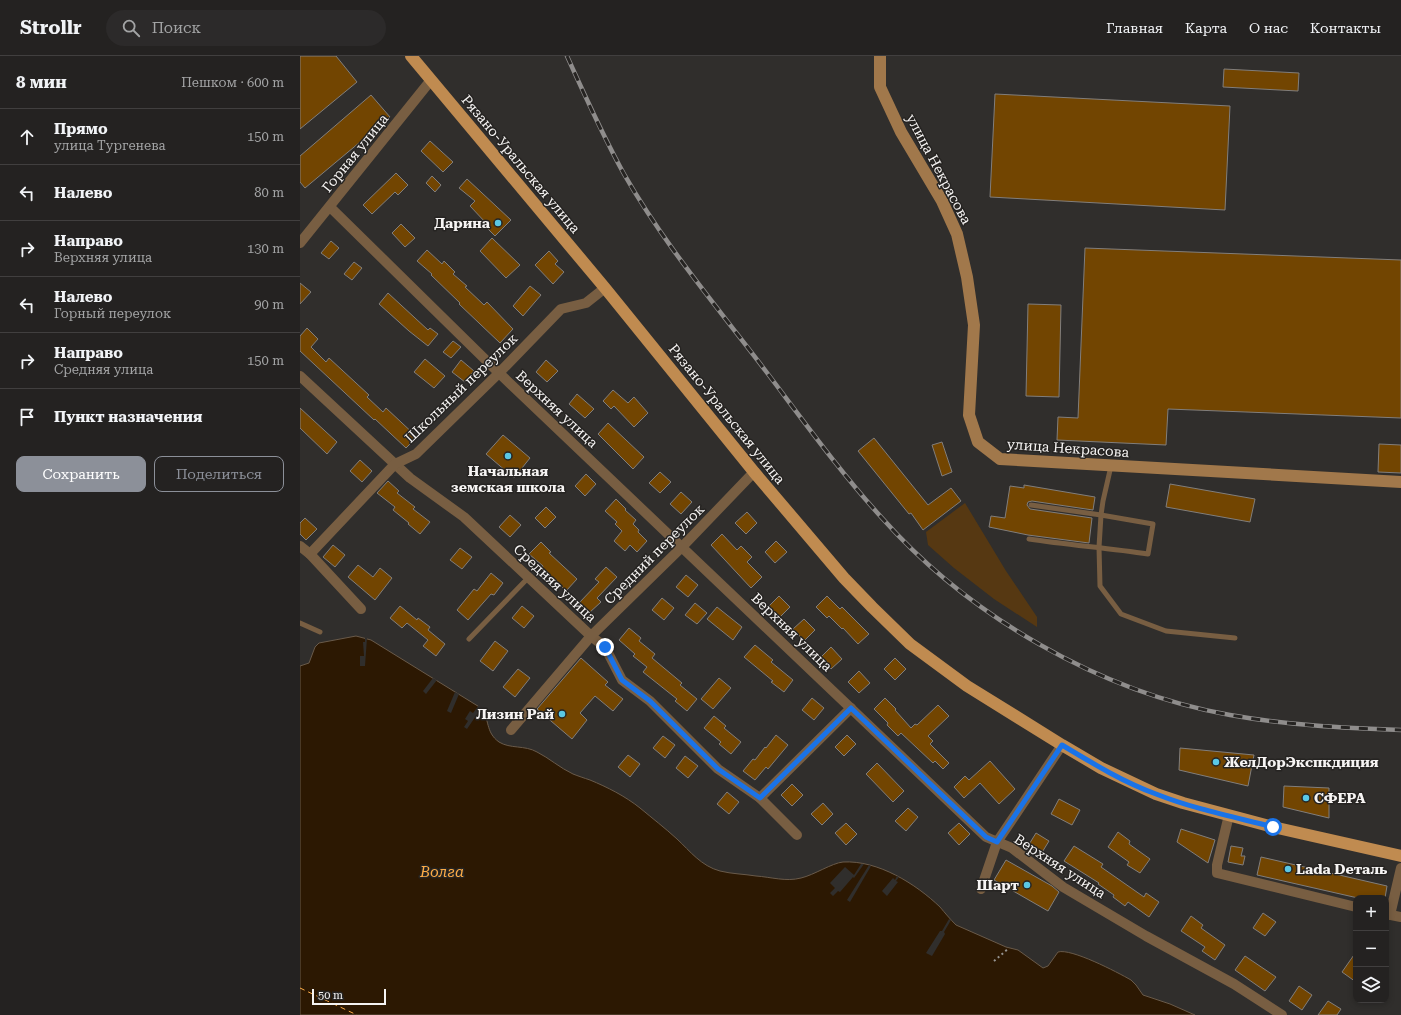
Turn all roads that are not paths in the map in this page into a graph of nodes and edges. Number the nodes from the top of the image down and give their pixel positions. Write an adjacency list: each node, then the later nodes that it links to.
1 (411, 56): 3 (main road, Рязано-Уральская улица)
2 (880, 56): 10 (street, улица Некрасова)
3 (431, 80): 4 (street, Горная улица); 6 (main road, Рязано-Уральская улица)
4 (330, 207): 5 (street, Горная улица); 7 (street, Верхняя улица)
5 (300, 243)
6 (605, 288): 7 (street, Школьный переулок); 11 (main road, Рязано-Уральская улица)
7 (498, 373): 9 (street, Школьный переулок); 17 (street, Верхняя улица)
8 (300, 376): 9 (street, Средняя улица)
9 (395, 464): 19 (street, Школьный переулок); 20 (street, Средняя улица)
10 (1111, 466): 12 (street, улица Некрасова); 14 (lane)
11 (754, 472): 17 (street, Средний переулок); 29 (main road, Рязано-Уральская улица)
12 (1401, 482)
13 (1031, 506): 14 (lane)
14 (1101, 515): 18 (lane); 18 (lane)
15 (1029, 539): 18 (lane)
16 (300, 546): 19 (street)
17 (682, 547): 24 (street, Средний переулок); 27 (street, Верхняя улица)
18 (1099, 547): 25 (lane)
19 (310, 554): 21 (street)
20 (528, 578): 24 (street, Средняя улица); 26 (lane)
21 (361, 608)
22 (300, 623): 23 (lane)
23 (320, 632)
24 (591, 636): 28 (street, Средний переулок); 30 (street, Средняя улица)
25 (1235, 638)
26 (468, 639)
27 (851, 708): 30 (street); 33 (street, Верхняя улица)
28 (511, 730)
29 (1062, 745): 31 (main road, Рязано-Уральская улица); 33 (street)
30 (760, 798): 32 (street, Средняя улица)
31 (1229, 815): 34 (main road, Рязано-Уральская улица); 37 (street)
32 (797, 835)
33 (997, 842): 36 (street); 41 (street, Верхняя улица)
34 (1401, 856)
35 (1401, 868): 38 (street)
36 (982, 889)
37 (1353, 906)
38 (1389, 910)
39 (1389, 914): 40 (street)
40 (1401, 917)
41 (1282, 1015)

